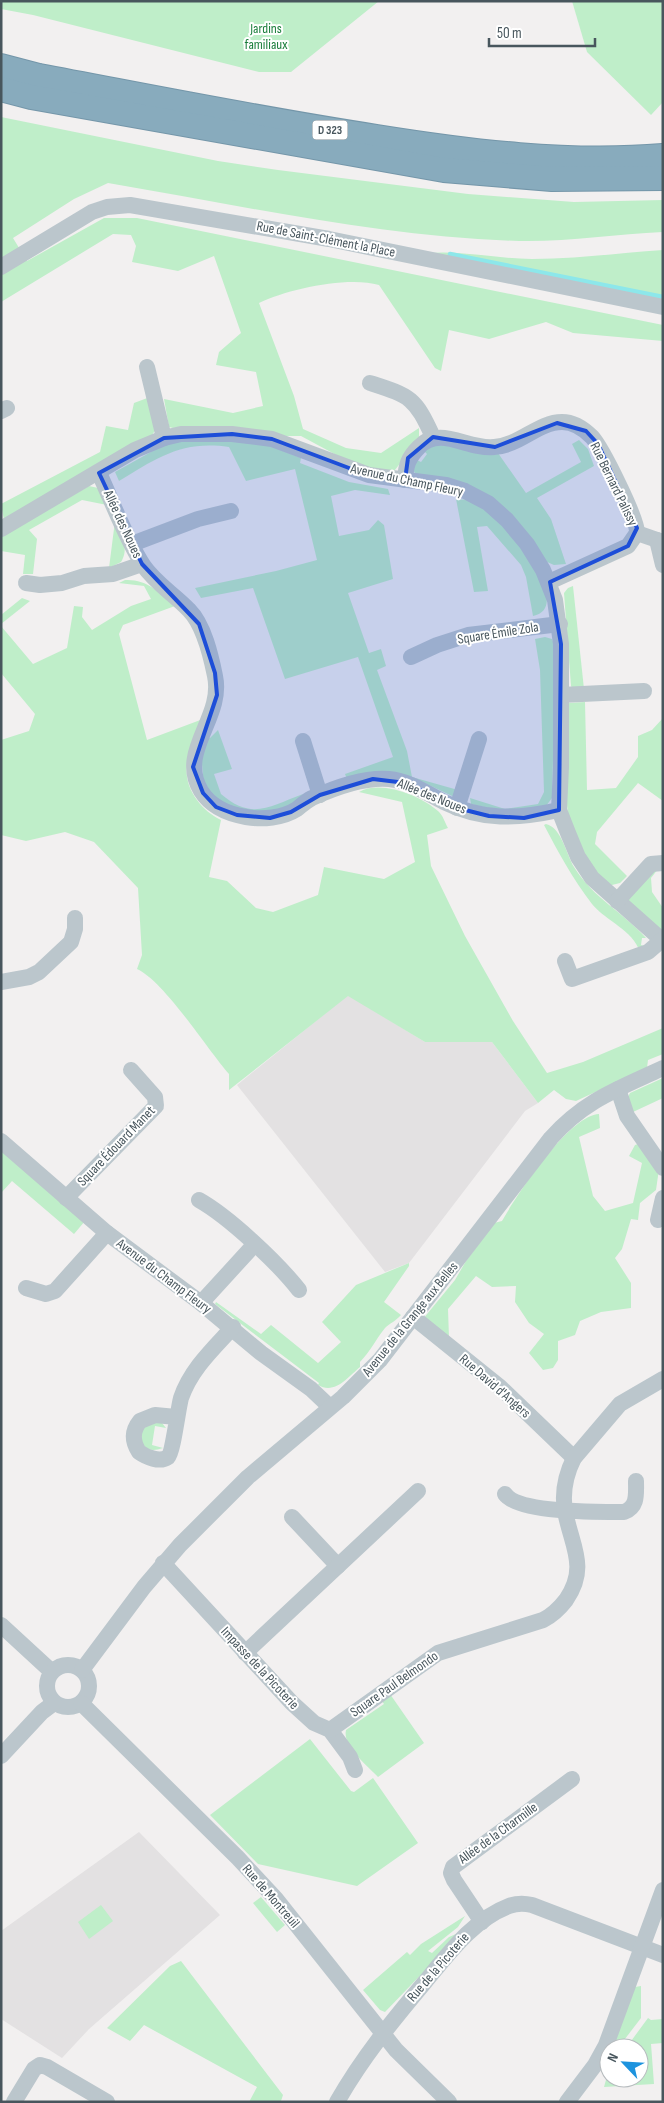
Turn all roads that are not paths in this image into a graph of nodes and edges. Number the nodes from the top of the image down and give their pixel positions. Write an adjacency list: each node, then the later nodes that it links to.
1 (1, 66): 3 (highway, D 323)
2 (1, 89): 4 (highway, D 323)
3 (663, 156)
4 (663, 178)
5 (1, 267): 6 (street, Rue de Saint-Clément la Place)
6 (663, 307)
7 (147, 367): 10 (street)
8 (370, 384): 9 (street)
9 (433, 437): 12 (street); 15 (street, Rue Bernard Palissy)
10 (164, 438): 11 (street, Avenue du Champ Fleury); 12 (street, Avenue du Champ Fleury)
11 (99, 473): 14 (street, Avenue du Champ Fleury); 17 (street, Allée des Noues)
12 (405, 480): 20 (street, Avenue du Champ Fleury)
13 (231, 511): 17 (street)
14 (1, 529)
15 (637, 533): 16 (street); 20 (street, Rue Bernard Palissy)
16 (660, 541): 19 (street)
17 (132, 544): 18 (street, Allée des Noues)
18 (142, 564): 21 (street); 28 (street, Allée des Noues)
19 (663, 565)
20 (550, 582): 22 (street, Avenue du Champ Fleury)
21 (26, 583)
22 (560, 624): 23 (street, Square Émile Zola); 25 (street, Avenue du Champ Fleury)
23 (411, 657)
24 (644, 691): 25 (street)
25 (561, 695): 30 (street, Avenue du Champ Fleury)
26 (479, 739): 29 (street)
27 (303, 741): 28 (street)
28 (320, 795): 29 (street, Allée des Noues)
29 (456, 808): 30 (street, Allée des Noues)
30 (558, 810): 32 (street, Avenue du Champ Fleury)
31 (663, 863): 32 (street)
32 (616, 901): 34 (street, Avenue du Champ Fleury)
33 (75, 918): 36 (street)
34 (663, 940): 35 (street)
35 (565, 961)
36 (1, 982)
37 (663, 1068): 39 (street, Avenue de la Grange aux Belles)
38 (132, 1070): 42 (street, Square Édouard Manet)
39 (618, 1089): 41 (street); 51 (street, Avenue de la Grange aux Belles)
40 (1, 1141): 42 (street, Avenue du Champ Fleury)
41 (663, 1168)
42 (66, 1198): 46 (street, Avenue du Champ Fleury)
43 (663, 1198): 45 (street)
44 (199, 1200): 47 (street)
45 (658, 1220)
46 (107, 1233): 48 (street); 50 (street, Avenue du Champ Fleury)
47 (254, 1244): 49 (street); 50 (street)
48 (26, 1288)
49 (299, 1290)
50 (201, 1303): 52 (street, Avenue du Champ Fleury)
51 (414, 1317): 54 (street, Avenue de la Grange aux Belles); 56 (street, Rue David d'Angers)
52 (233, 1327): 54 (street, Avenue du Champ Fleury); 55 (street)
53 (663, 1379): 56 (street)
54 (330, 1407): 62 (street, Avenue de la Grange aux Belles)
55 (176, 1417)
56 (574, 1458): 60 (street, Square Paul Belmondo)
57 (636, 1481): 60 (street)
58 (418, 1491): 63 (street)
59 (505, 1494): 60 (street)
60 (565, 1510): 70 (street, Square Paul Belmondo)
61 (292, 1517): 63 (street)
62 (163, 1563): 65 (street, Impasse de la Picoterie); 66 (street, Avenue de la Grange aux Belles)
63 (338, 1566): 65 (street)
64 (1, 1625): 67 (street)
65 (246, 1652): 70 (street, Impasse de la Picoterie)
66 (82, 1670): 67 (street); 69 (street)
67 (52, 1671): 68 (street)
68 (54, 1703): 69 (street); 71 (street)
69 (81, 1703): 78 (street, Rue de Montreuil)
70 (330, 1730): 72 (street, Impasse de la Picoterie)
71 (1, 1756)
72 (355, 1770)
73 (572, 1779): 75 (street, Allée de la Charmille)
74 (663, 1890): 76 (street)
75 (482, 1922): 76 (street, Rue de la Picoterie); 78 (street, Rue de la Picoterie)
76 (642, 1947): 77 (street, Rue de la Picoterie); 83 (street)
77 (663, 1955)
78 (382, 2033): 81 (street, Rue de la Picoterie); 82 (street, Rue de Montreuil)
79 (14, 2102): 80 (street)
80 (107, 2102)
81 (337, 2102)
82 (449, 2102)
83 (567, 2102)

